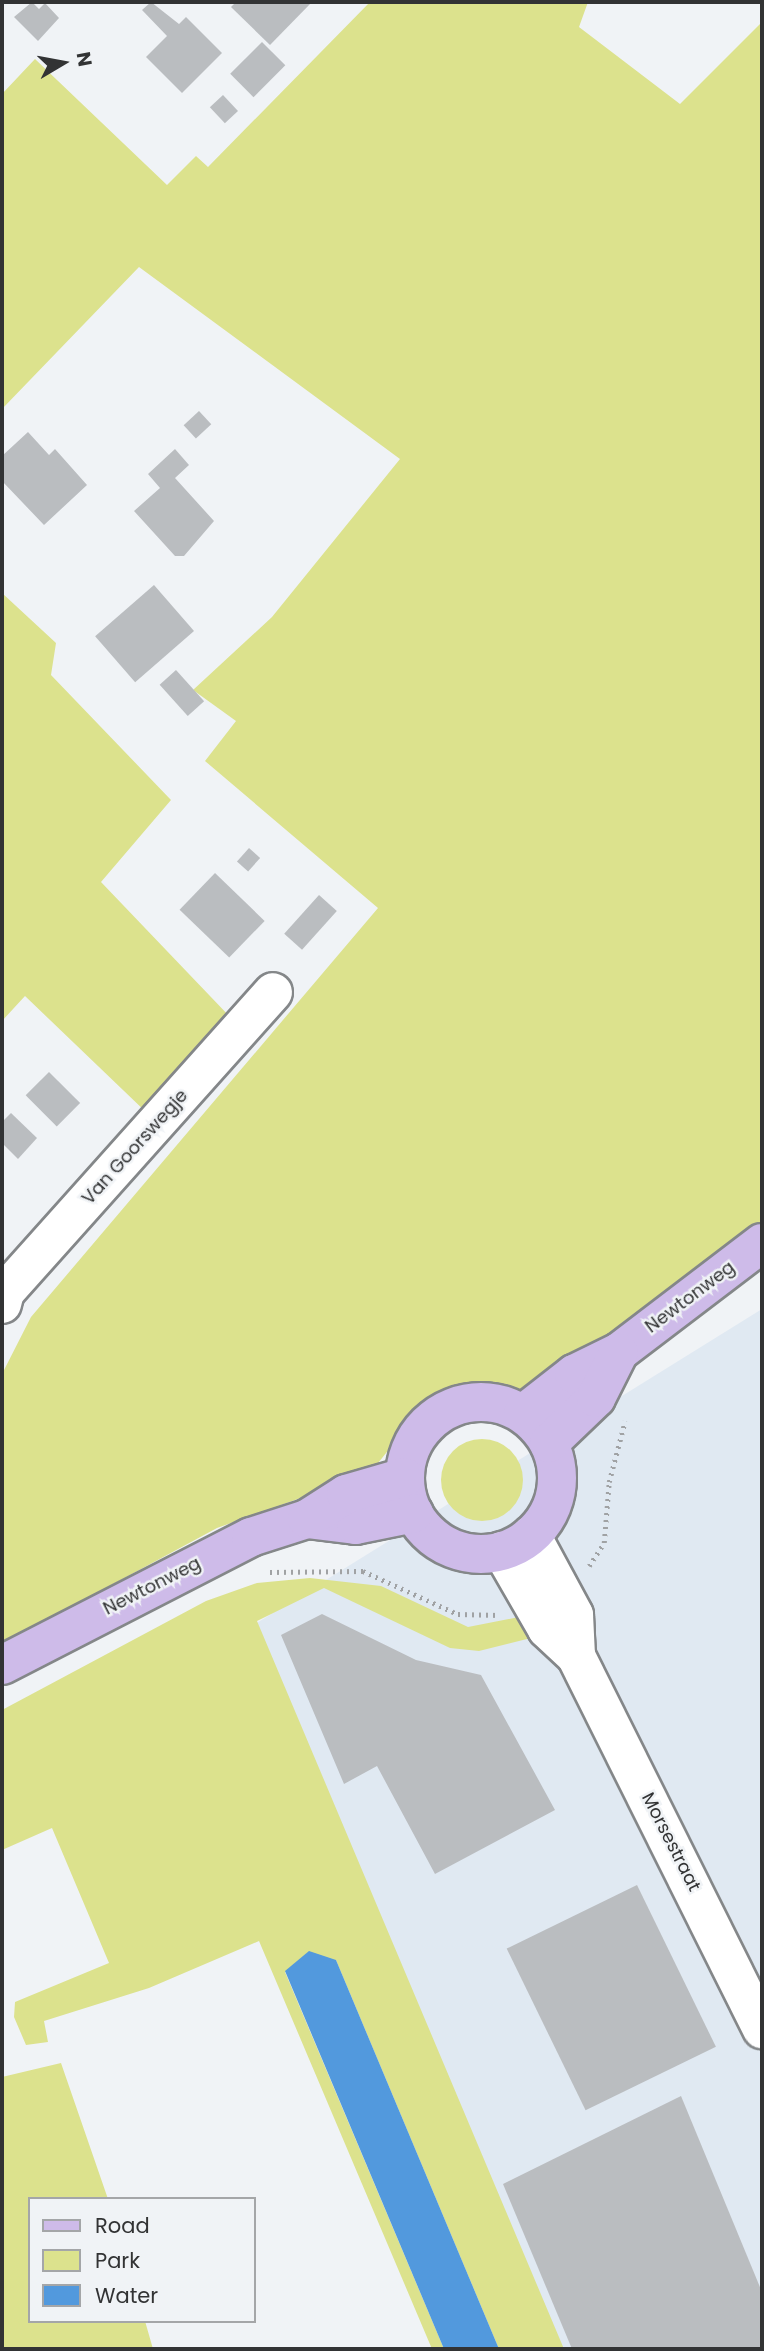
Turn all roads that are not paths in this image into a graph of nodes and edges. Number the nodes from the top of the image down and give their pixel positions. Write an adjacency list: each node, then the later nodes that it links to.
1 (273, 992): 3 (street, Van Goorswegje)
2 (762, 1243): 4 (main road, Newtonweg)
3 (2, 1304)
4 (619, 1352): 5 (main road, Newtonweg); 6 (main road, Newtonweg)
5 (523, 1414): 6 (main road); 7 (main road)
6 (549, 1443): 10 (main road)
7 (405, 1476): 8 (main road); 9 (main road, Newtonweg)
8 (414, 1513): 9 (main road, Newtonweg); 10 (main road)
9 (307, 1519): 11 (main road, Newtonweg)
10 (517, 1543): 12 (street, Morsestraat)
11 (2, 1664)
12 (762, 2029)

